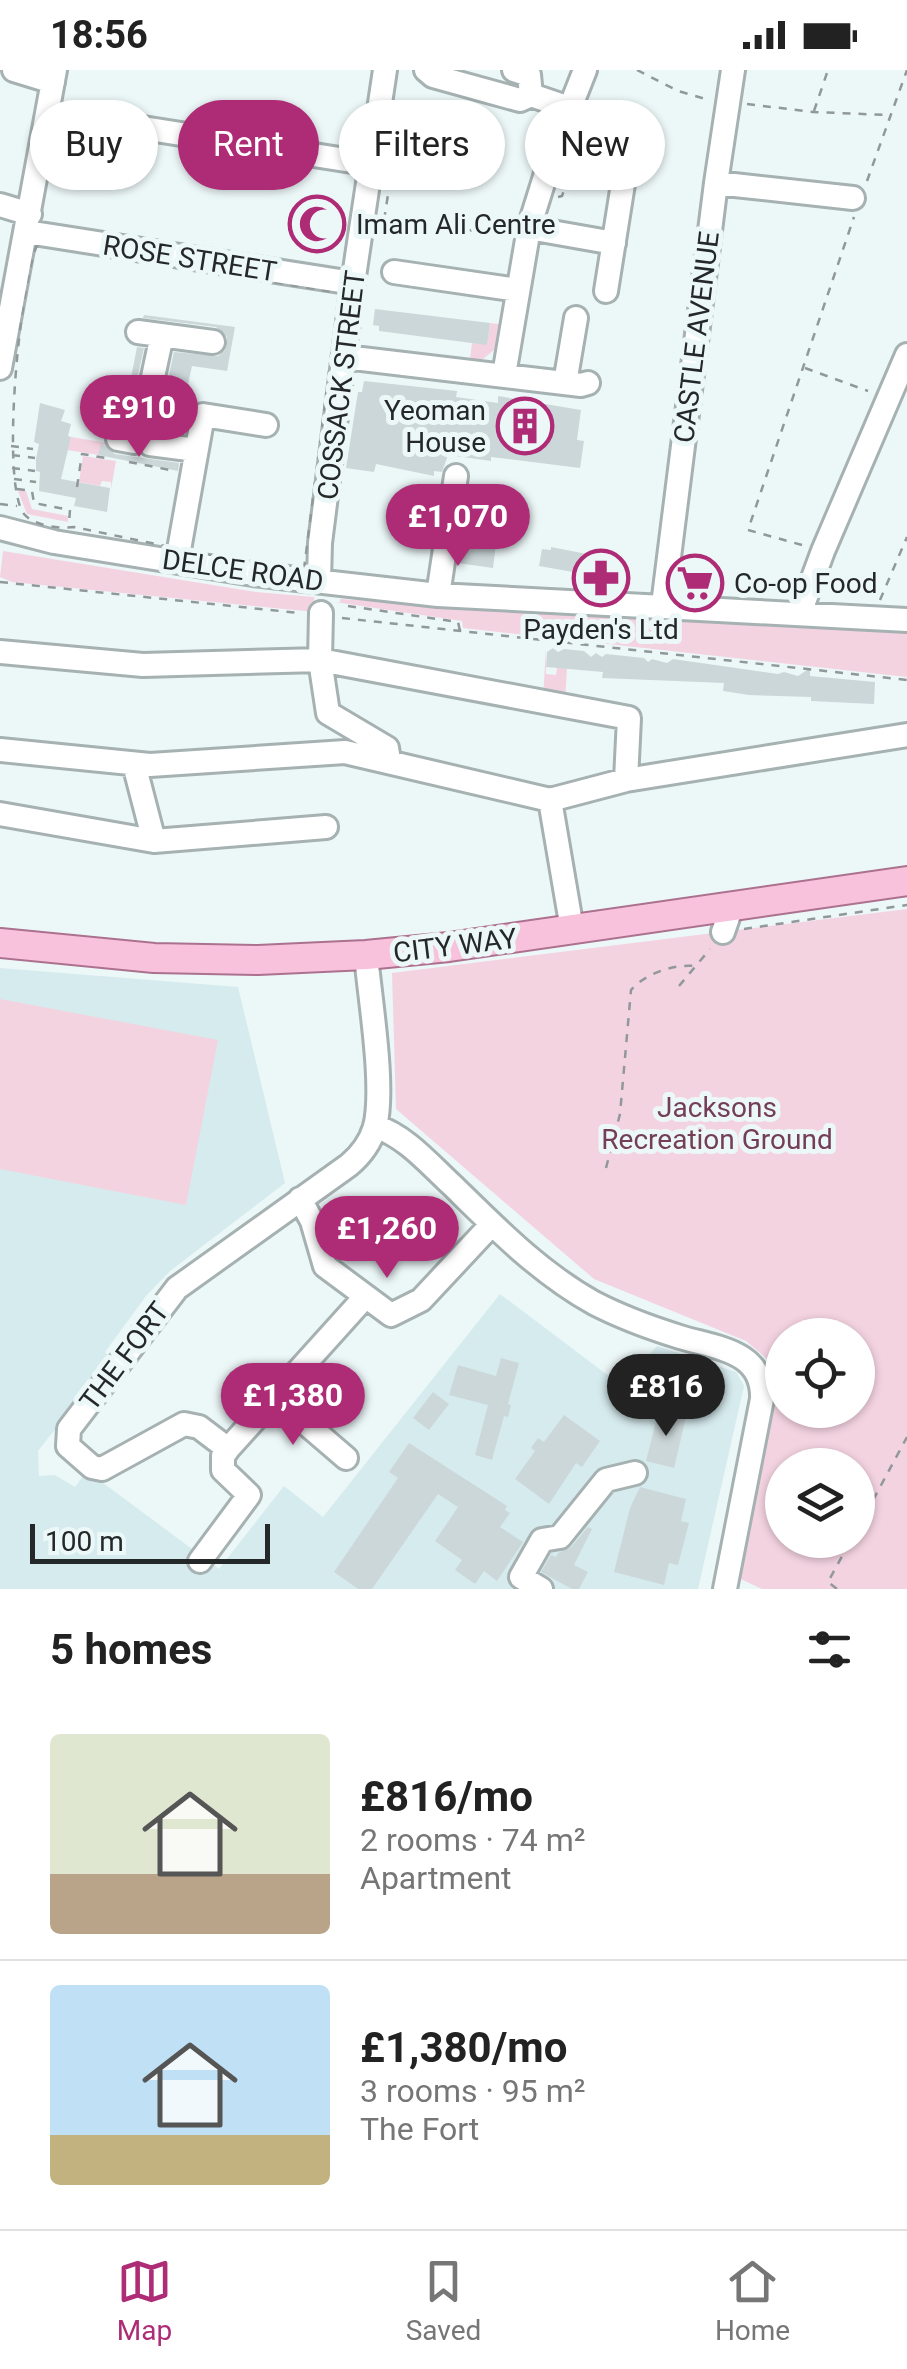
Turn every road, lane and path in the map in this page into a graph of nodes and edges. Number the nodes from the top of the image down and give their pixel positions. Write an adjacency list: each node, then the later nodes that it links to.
1 (14, 70): 10 (street)
2 (385, 70): 12 (street, COSSACK STREET)
3 (426, 70): 11 (street)
4 (514, 70): 11 (street)
5 (585, 70): 14 (street)
6 (637, 70): 15 (path)
7 (734, 70): 15 (street, CASTLE AVENUE)
8 (828, 70): 16 (path)
9 (907, 70): 17 (path)
10 (54, 76)
11 (532, 96): 13 (street)
12 (381, 100)
13 (544, 100)
14 (572, 100)
15 (727, 102): 16 (path); 20 (street, CASTLE AVENUE)
16 (813, 112): 17 (path)
17 (889, 115): 25 (path)
18 (158, 130): 19 (street)
19 (339, 159)
20 (716, 183): 25 (street); 69 (street, CASTLE AVENUE)
21 (35, 190): 28 (street)
22 (368, 190): 32 (street, COSSACK STREET)
23 (539, 190): 29 (street)
24 (622, 190): 30 (street)
25 (859, 196): 41 (path)
26 (0, 205): 28 (street, ROSE STREET)
27 (386, 220): 29 (path)
28 (29, 223): 32 (street, ROSE STREET); 36 (street)
29 (524, 232): 30 (street); 33 (street)
30 (614, 243): 34 (street)
31 (394, 272): 33 (street)
32 (353, 284): 39 (street, COSSACK STREET)
33 (517, 290): 42 (street)
34 (606, 291)
35 (576, 318): 42 (street)
36 (4, 336): 40 (street)
37 (213, 342): 46 (street)
38 (907, 354): 43 (street)
39 (345, 357): 42 (street); 66 (street, COSSACK STREET)
40 (0, 368)
41 (803, 368): 43 (path); 64 (path)
42 (504, 375)
43 (888, 398): 64 (street)
44 (266, 425): 45 (street)
45 (204, 435): 46 (street); 65 (street)
46 (145, 439): 49 (street)
47 (10, 446): 48 (path); 50 (path); 65 (path)
48 (33, 449)
49 (114, 449): 59 (path)
50 (11, 454): 51 (path); 53 (path)
51 (35, 458)
52 (129, 462): 55 (path)
53 (12, 468): 54 (path); 57 (path)
54 (35, 471)
55 (182, 473)
56 (456, 476): 68 (street)
57 (14, 479): 58 (path); 60 (path)
58 (36, 482)
59 (77, 487)
60 (12, 500): 61 (path); 61 (path); 62 (street)
61 (69, 527): 65 (path)
62 (1, 528): 65 (street, DELCE ROAD)
63 (907, 537): 72 (path)
64 (823, 552): 71 (street)
65 (178, 554): 66 (street, DELCE ROAD)
66 (320, 581): 68 (street, DELCE ROAD)
67 (0, 582): 70 (path)
68 (438, 594): 69 (street, DELCE ROAD)
69 (663, 605): 71 (street, DELCE ROAD)
70 (328, 611): 74 (path); 74 (path); 76 (street)
71 (800, 614): 72 (street, DELCE ROAD)
72 (872, 618): 73 (street, DELCE ROAD)
73 (907, 620)
74 (460, 631): 77 (path)
75 (0, 652): 76 (street)
76 (320, 660): 80 (street); 82 (street)
77 (907, 680)
78 (907, 736): 82 (street)
79 (0, 750): 81 (street)
80 (389, 760): 81 (street); 83 (street)
81 (134, 764): 86 (street)
82 (626, 780): 83 (street)
83 (550, 800): 90 (street)
84 (0, 814): 86 (street)
85 (326, 827): 86 (street)
86 (154, 841)
87 (907, 881): 89 (main road, CITY WAY)
88 (907, 905): 89 (path)
89 (728, 919): 90 (main road, CITY WAY); 93 (path)
90 (572, 929): 92 (main road, CITY WAY)
91 (0, 943): 92 (main road, CITY WAY)
92 (366, 955): 95 (street)
93 (695, 966): 94 (path); 96 (path)
94 (679, 986)
95 (375, 1126): 97 (street, THE FORT); 98 (street)
96 (606, 1168)
97 (300, 1198): 99 (street); 102 (street, THE FORT)
98 (492, 1224): 99 (street); 109 (street)
99 (365, 1297): 100 (street)
100 (275, 1396): 102 (street); 103 (street)
101 (907, 1436): 105 (path)
102 (228, 1449): 107 (street)
103 (346, 1458)
104 (635, 1473): 108 (street)
105 (875, 1496)
106 (841, 1558): 110 (path)
107 (200, 1561)
108 (541, 1589)
109 (725, 1589)
110 (837, 1589)

